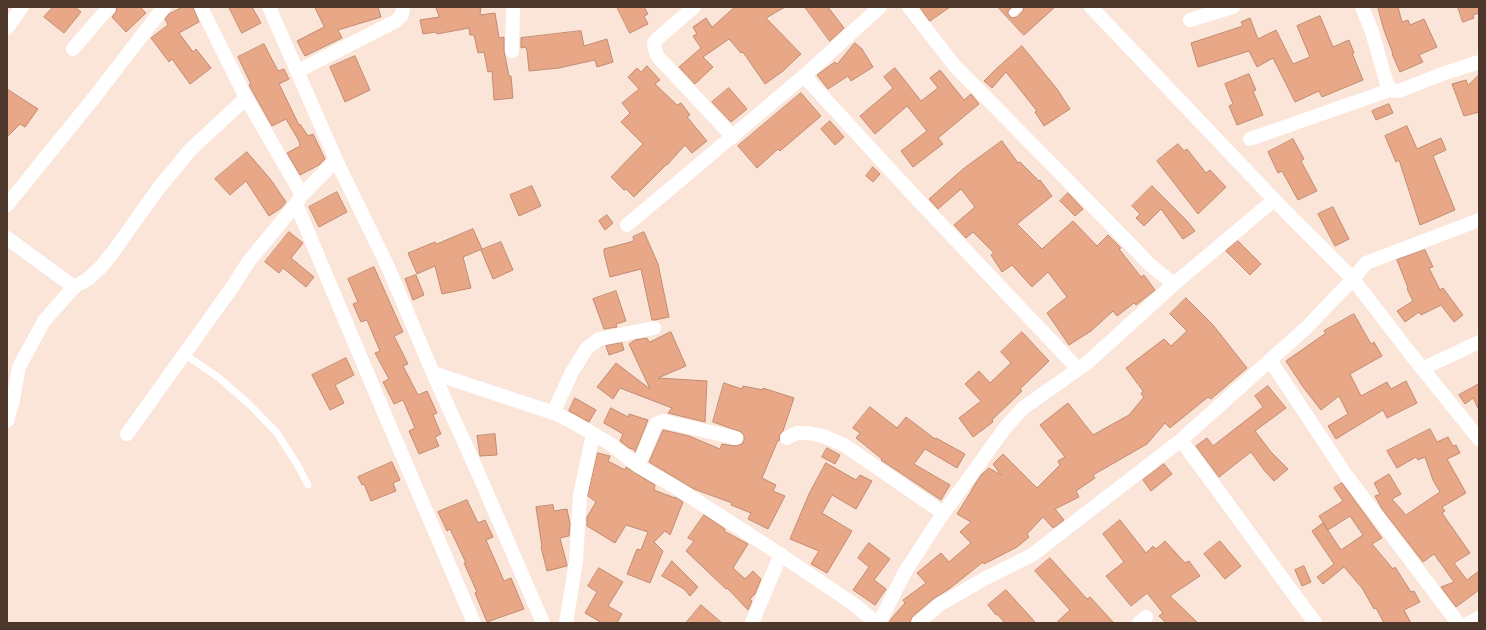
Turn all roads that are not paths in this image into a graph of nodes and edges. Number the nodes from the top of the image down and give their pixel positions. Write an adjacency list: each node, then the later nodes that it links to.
1 (22, 7): 17 (street)
2 (108, 7): 18 (street)
3 (164, 7): 30 (street)
4 (201, 7): 24 (street)
5 (270, 7): 21 (street)
6 (403, 7): 21 (street)
7 (513, 7): 19 (street)
8 (694, 7): 25 (street)
9 (880, 7): 22 (street)
10 (909, 7): 35 (street)
11 (1019, 7): 15 (lane)
12 (1090, 7): 29 (street)
13 (1233, 7): 16 (street)
14 (1362, 7): 23 (street)
15 (1013, 13)
16 (1190, 20)
17 (7, 28)
18 (73, 49)
19 (512, 51)
20 (1479, 62): 23 (street)
21 (298, 71): 27 (street)
22 (804, 76): 25 (street); 41 (street)
23 (1390, 90): 26 (street)
24 (246, 98): 28 (street); 36 (street)
25 (733, 137): 32 (street)
26 (1250, 139)
27 (336, 160): 28 (street); 43 (street)
28 (299, 199): 39 (street); 57 (street)
29 (1274, 200): 34 (street); 35 (street)
30 (7, 205)
31 (1479, 220): 34 (street)
32 (627, 225)
33 (7, 238): 36 (street)
34 (1353, 279): 40 (street); 42 (street)
35 (1174, 284): 41 (street)
36 (74, 287): 45 (street)
37 (654, 328): 44 (street)
38 (1479, 342): 42 (street)
39 (184, 354): 46 (street); 53 (lane)
40 (1270, 360): 51 (street); 64 (street)
41 (1078, 369): 54 (street)
42 (1422, 369): 50 (street)
43 (433, 373): 44 (street); 58 (street)
44 (553, 413): 47 (street)
45 (7, 420)
46 (127, 434)
47 (593, 434): 52 (street); 59 (street)
48 (736, 438): 52 (street)
49 (787, 438): 54 (street)
50 (1479, 439)
51 (1180, 440): 62 (street); 63 (street)
52 (638, 466): 55 (street)
53 (308, 486)
54 (943, 513): 61 (street)
55 (780, 554): 60 (street); 61 (street)
56 (1479, 618): 65 (street)
57 (474, 623)
58 (543, 623)
59 (566, 623)
60 (752, 623)
61 (878, 623)
62 (918, 623)
63 (1315, 623)
64 (1458, 623)
65 (1469, 623)

